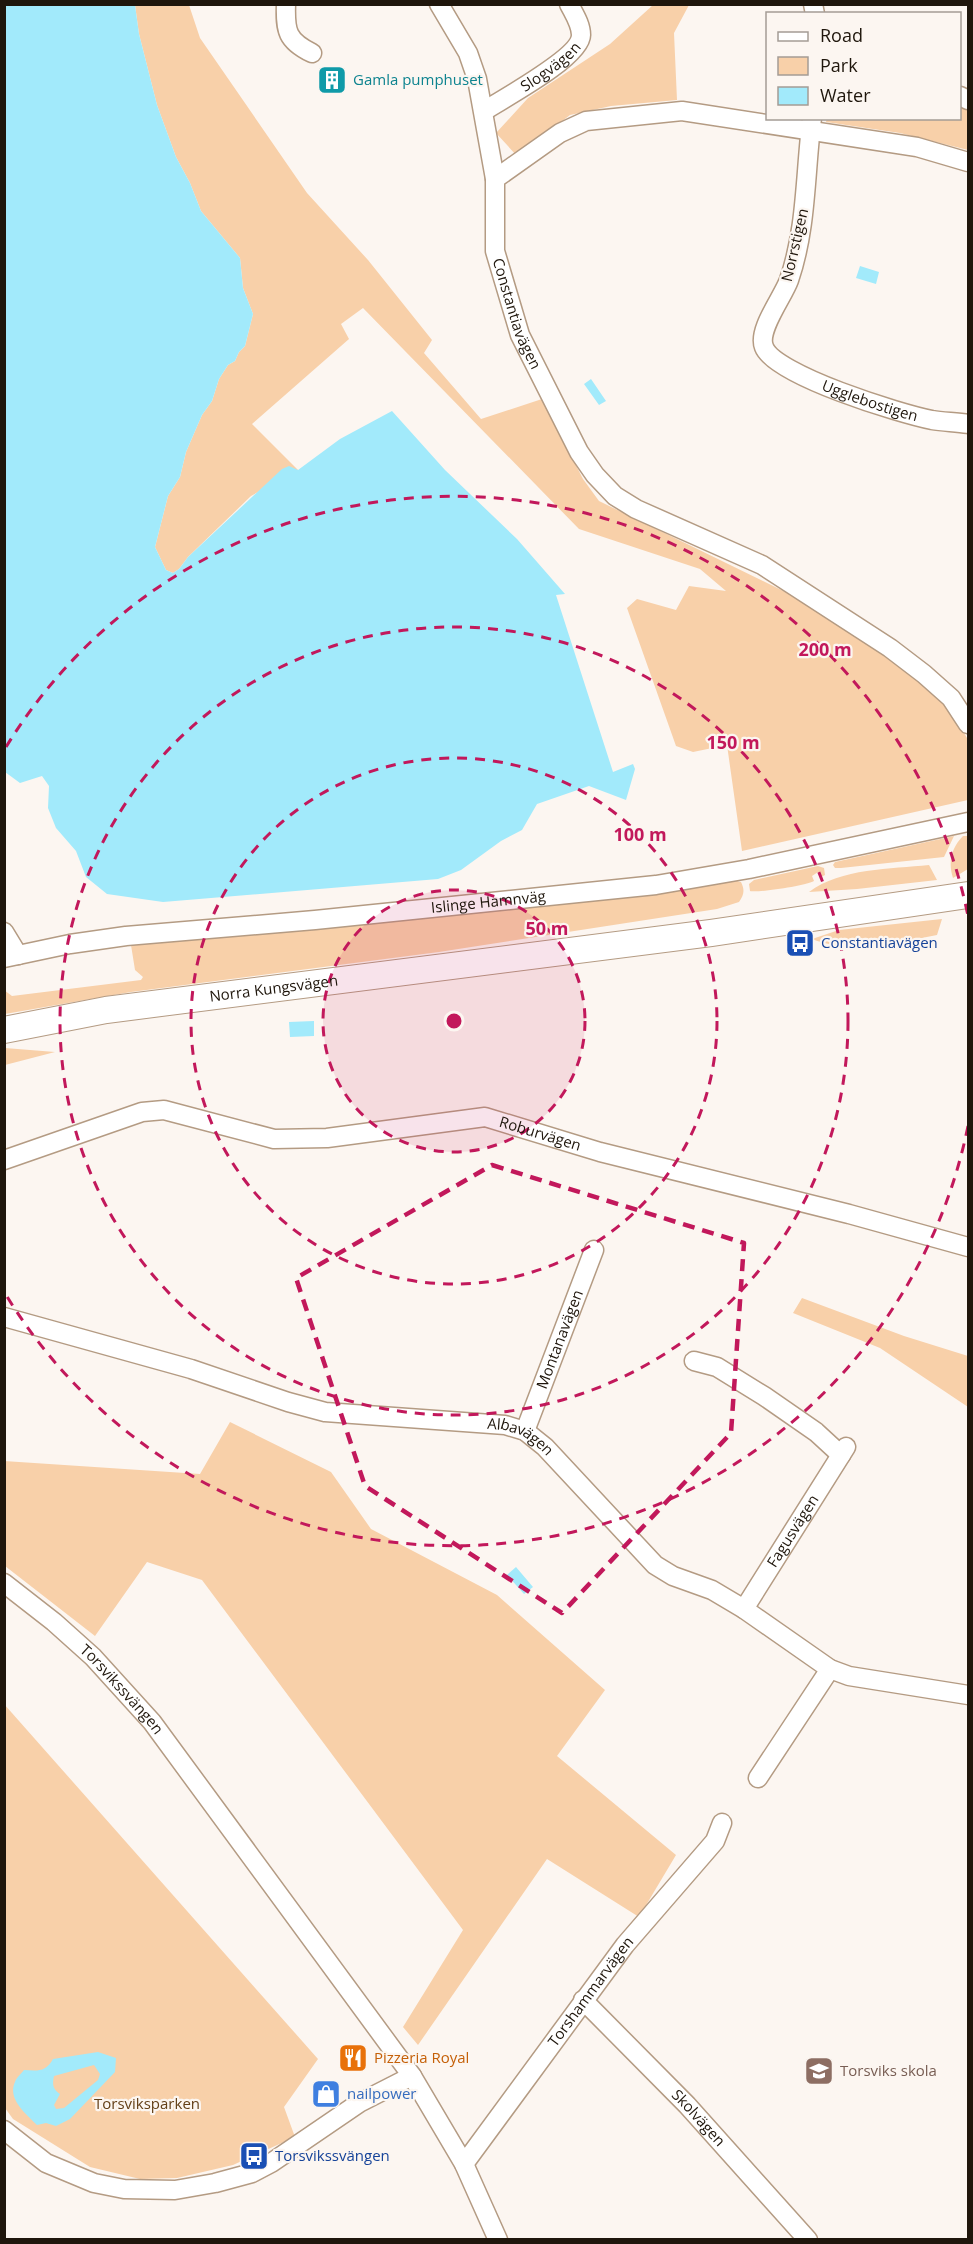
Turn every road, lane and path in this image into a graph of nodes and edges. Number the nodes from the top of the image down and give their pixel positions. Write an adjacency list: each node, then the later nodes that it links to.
1 (286, 4): 4 (street)
2 (439, 4): 5 (street, Constantiavägen)
3 (569, 4): 5 (street, Slogvägen)
4 (312, 53)
5 (484, 111): 8 (street, Constantiavägen)
6 (811, 125): 7 (street); 8 (street); 9 (street, Norrstigen)
7 (969, 162)
8 (495, 179): 11 (street, Constantiavägen)
9 (776, 363): 10 (street, Ugglebostigen)
10 (969, 424)
11 (969, 724)
12 (969, 822): 15 (street, Islinge Hamnväg)
13 (969, 896): 16 (main road, Norra Kungsvägen)
14 (4, 932): 15 (street)
15 (11, 957)
16 (4, 1030)
17 (4, 1160): 18 (street, Roburvägen)
18 (969, 1247)
19 (594, 1250): 22 (street, Montanavägen)
20 (4, 1317): 22 (street, Albavägen)
21 (694, 1361): 24 (street, Fagusvägen)
22 (525, 1431): 24 (street, Albavägen)
23 (4, 1583): 30 (street, Torsvikssvängen)
24 (744, 1609): 25 (street, Albavägen)
25 (831, 1669): 26 (street, Albavägen); 27 (street)
26 (969, 1695)
27 (758, 1778)
28 (722, 1823): 29 (street, Torshammarvägen)
29 (583, 2000): 32 (street, Torshammarvägen); 34 (street, Skolvägen)
30 (412, 2076): 31 (street); 32 (street, Torsvikssvängen)
31 (4, 2130)
32 (464, 2164): 33 (street, Torsvikssvängen)
33 (498, 2240)
34 (808, 2240)

